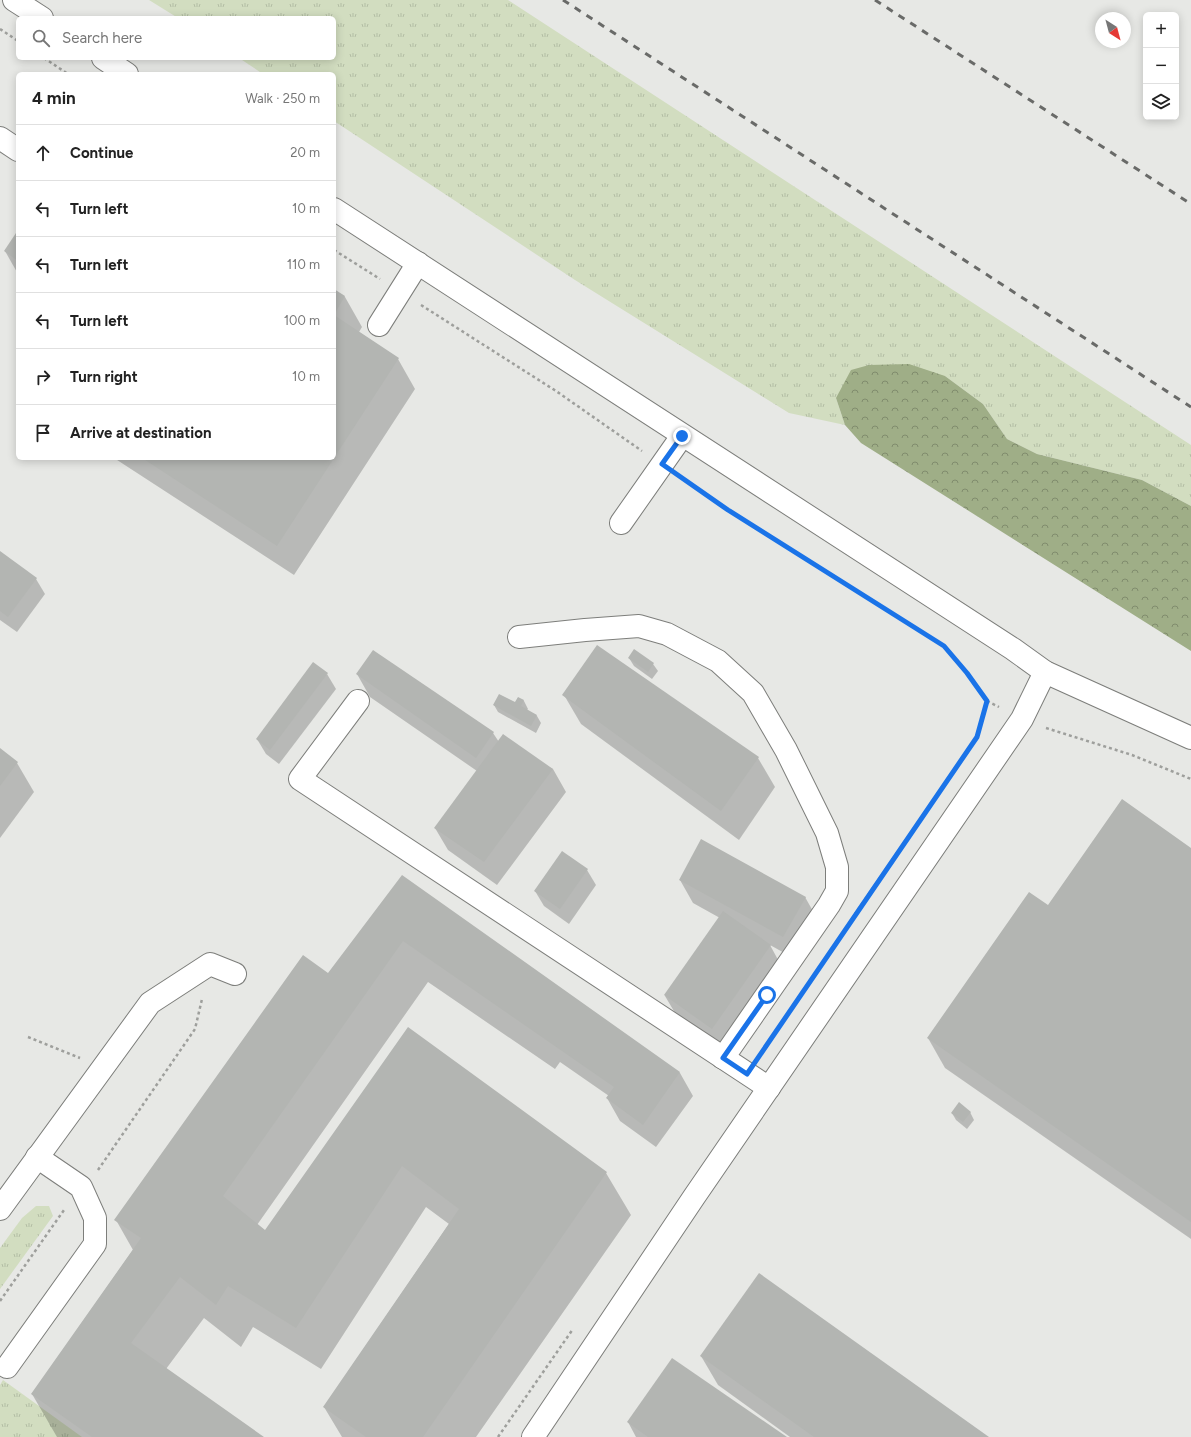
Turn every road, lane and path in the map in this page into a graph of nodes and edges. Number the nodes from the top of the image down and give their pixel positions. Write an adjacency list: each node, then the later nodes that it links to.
1 (14, 0): 2 (street)
2 (39, 16)
3 (0, 29): 4 (path)
4 (16, 40)
5 (47, 60): 7 (path)
6 (106, 60): 8 (street)
7 (65, 72)
8 (124, 72)
9 (0, 138): 10 (street)
10 (16, 149)
11 (336, 210): 13 (street)
12 (336, 251): 14 (path)
13 (418, 263): 14 (street); 16 (street)
14 (400, 291): 15 (street); 17 (path)
15 (379, 324)
16 (682, 436): 17 (street); 20 (street)
17 (662, 464): 18 (street); 22 (path)
18 (621, 523)
19 (519, 638): 30 (street)
20 (1045, 672): 23 (street); 24 (street)
21 (358, 701): 30 (street)
22 (987, 701): 23 (path); 26 (path)
23 (1022, 719): 25 (path); 32 (street)
24 (1191, 738)
25 (1191, 779)
26 (854, 915)
27 (210, 964): 28 (street); 31 (street); 34 (path)
28 (235, 974)
29 (28, 1038): 31 (path)
30 (723, 1058): 32 (street)
31 (110, 1067): 33 (street)
32 (770, 1088): 40 (street)
33 (37, 1158): 34 (street); 35 (street)
34 (81, 1187): 36 (path); 38 (street)
35 (0, 1209)
36 (0, 1301)
37 (575, 1326): 39 (path)
38 (7, 1367)
39 (498, 1437)
40 (533, 1437)

